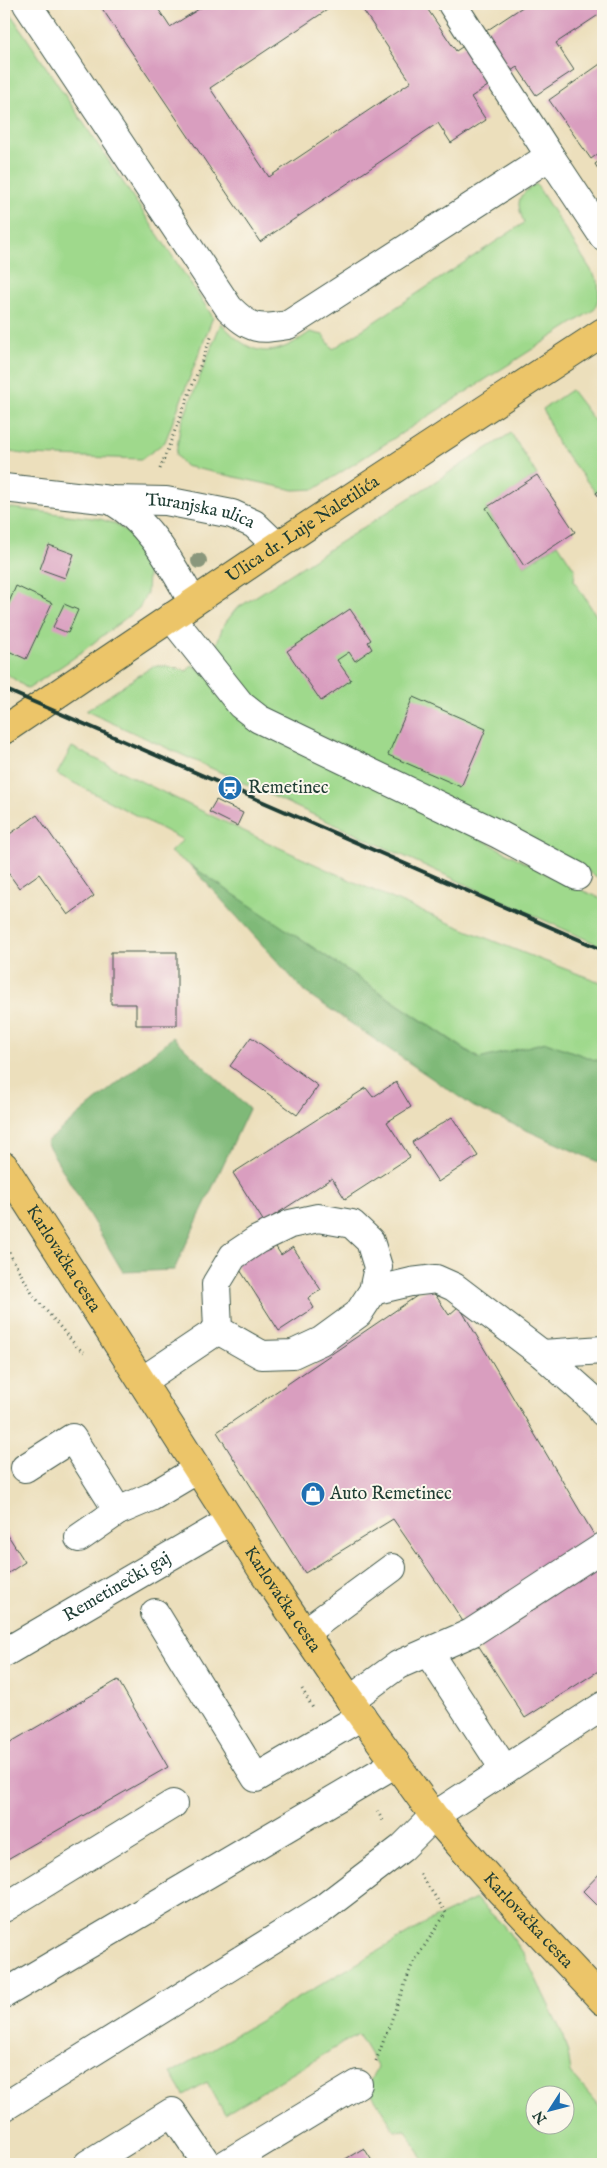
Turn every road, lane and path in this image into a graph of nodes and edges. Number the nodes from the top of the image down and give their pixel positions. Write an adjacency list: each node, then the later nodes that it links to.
1 (28, 4): 5 (street)
2 (452, 4): 3 (street)
3 (550, 156): 4 (street); 5 (street)
4 (603, 236)
5 (229, 308): 8 (path)
6 (603, 332): 10 (main road, Ulica dr. Luje Naletilića)
7 (4, 488): 9 (street, Turanjska ulica)
8 (146, 499): 9 (street, Turanjska ulica); 10 (street, Turanjska ulica)
9 (111, 500): 11 (street, Turanjska ulica)
10 (277, 546): 11 (main road, Ulica dr. Luje Naletilića)
11 (193, 602): 12 (main road, Ulica dr. Luje Naletilića)
12 (171, 617): 13 (main road, Ulica dr. Luje Naletilića); 14 (street)
13 (4, 730)
14 (577, 876)
15 (4, 1166): 20 (main road, Karlovačka cesta)
16 (373, 1291): 17 (street); 17 (street); 19 (street)
17 (218, 1330): 20 (street)
18 (603, 1350): 19 (street)
19 (542, 1354): 21 (street)
20 (142, 1381): 23 (main road, Karlovačka cesta)
21 (603, 1412)
22 (25, 1468): 24 (street)
23 (198, 1469): 24 (street); 25 (main road, Karlovačka cesta)
24 (118, 1512): 26 (street)
25 (230, 1521): 30 (main road, Karlovačka cesta); 32 (street, Remetinečki gaj)
26 (79, 1538)
27 (603, 1547): 31 (street)
28 (392, 1568): 30 (street)
29 (155, 1613): 36 (street)
30 (304, 1634): 35 (main road, Karlovačka cesta)
31 (428, 1652): 35 (street); 38 (street)
32 (4, 1654)
33 (300, 1686): 36 (path)
34 (603, 1706): 38 (street)
35 (356, 1708): 36 (street); 37 (main road, Karlovačka cesta)
36 (330, 1736)
37 (396, 1763): 39 (street); 41 (main road, Karlovačka cesta)
38 (506, 1770): 41 (street)
39 (360, 1786): 42 (path); 44 (street)
40 (173, 1804): 43 (street)
41 (434, 1816): 42 (street); 45 (main road, Karlovačka cesta)
42 (402, 1848): 46 (path); 47 (street)
43 (4, 1908)
44 (4, 1994)
45 (603, 2001)
46 (358, 2084): 50 (street)
47 (4, 2107)
48 (88, 2164): 49 (street)
49 (207, 2164)
50 (226, 2164)

